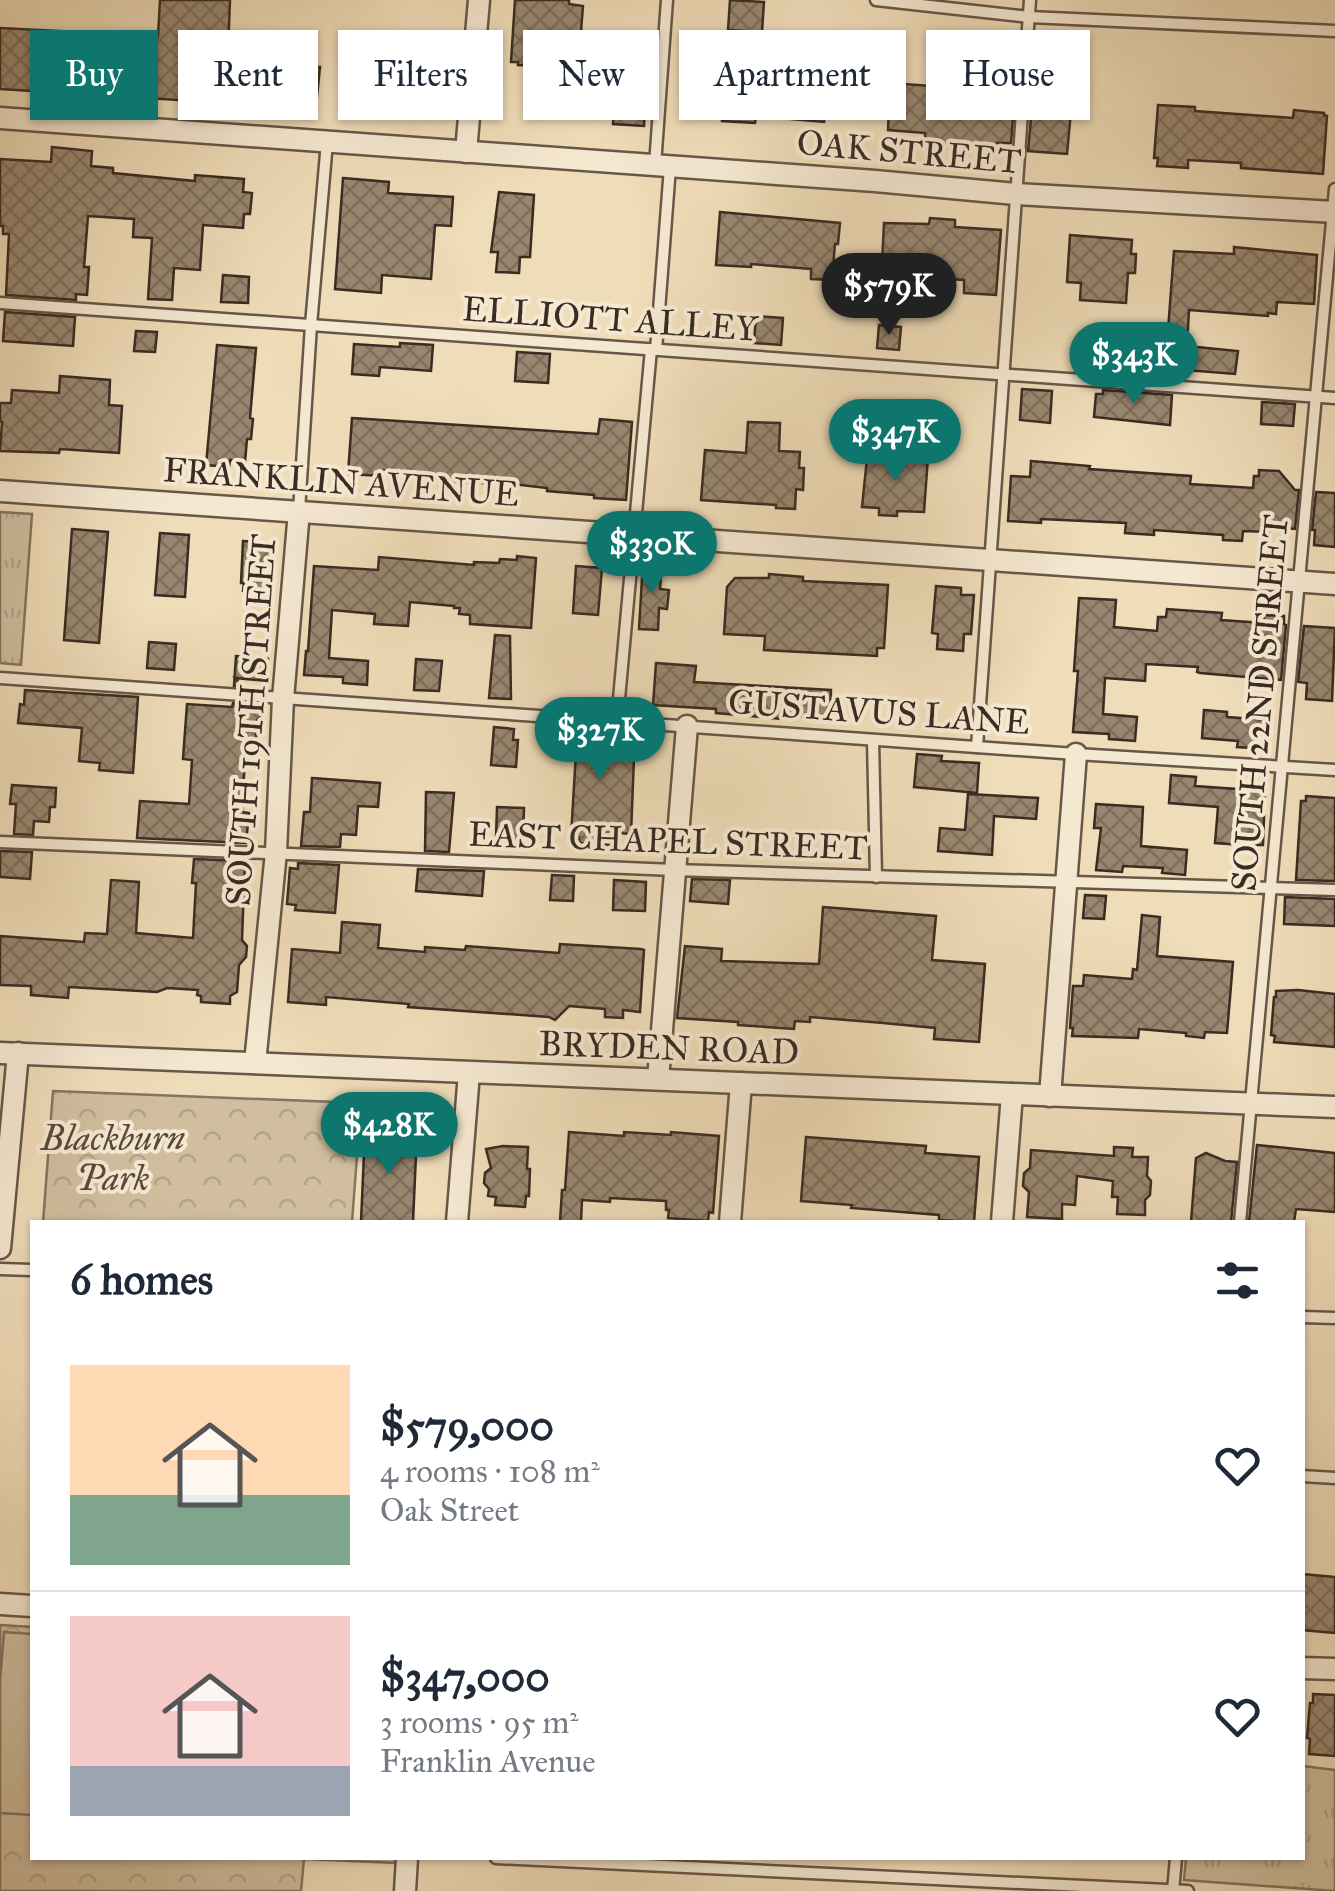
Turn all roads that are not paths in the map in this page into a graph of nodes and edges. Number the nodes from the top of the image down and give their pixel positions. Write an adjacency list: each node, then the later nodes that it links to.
1 (479, 0): 9 (street)
2 (667, 0): 10 (lane)
3 (876, 0): 5 (lane)
4 (1030, 0): 5 (lane)
5 (1029, 17): 6 (lane); 12 (lane)
6 (1335, 30)
7 (0, 118): 8 (street, OAK STREET)
8 (328, 141): 9 (street, OAK STREET); 15 (lane, SOUTH 19TH STREET)
9 (466, 152): 10 (street, OAK STREET)
10 (663, 166): 12 (street, OAK STREET); 16 (lane)
11 (1335, 188): 13 (lane, SOUTH 22ND STREET)
12 (1016, 194): 13 (street, OAK STREET); 17 (lane)
13 (1334, 212): 18 (lane, SOUTH 22ND STREET)
14 (0, 303): 15 (lane, ELLIOTT ALLEY)
15 (311, 325): 16 (lane, ELLIOTT ALLEY); 21 (lane, SOUTH 19TH STREET)
16 (654, 349): 17 (lane, ELLIOTT ALLEY); 22 (lane)
17 (1004, 374): 18 (lane, ELLIOTT ALLEY); 23 (lane)
18 (1316, 397): 19 (lane, ELLIOTT ALLEY); 24 (lane, SOUTH 22ND STREET)
19 (1335, 398)
20 (0, 491): 21 (street, FRANKLIN AVENUE)
21 (298, 511): 22 (street, FRANKLIN AVENUE); 27 (street, SOUTH 19TH STREET)
22 (632, 534): 23 (street, FRANKLIN AVENUE); 28 (lane)
23 (990, 559): 24 (street, FRANKLIN AVENUE); 31 (lane)
24 (1299, 582): 25 (street, FRANKLIN AVENUE); 33 (lane, SOUTH 22ND STREET)
25 (1335, 584)
26 (0, 678): 27 (lane, GUSTAVUS LANE)
27 (283, 699): 28 (lane, GUSTAVUS LANE); 36 (street, SOUTH 19TH STREET)
28 (618, 721): 29 (lane, GUSTAVUS LANE)
29 (687, 726): 30 (lane, GUSTAVUS LANE); 37 (street)
30 (872, 740): 31 (lane, GUSTAVUS LANE); 38 (lane)
31 (977, 747): 32 (lane, GUSTAVUS LANE)
32 (1076, 754): 33 (lane, GUSTAVUS LANE); 39 (street)
33 (1282, 768): 34 (lane, GUSTAVUS LANE); 40 (lane, SOUTH 22ND STREET)
34 (1335, 770)
35 (0, 842): 36 (lane, EAST CHAPEL STREET)
36 (276, 852): 37 (lane, EAST CHAPEL STREET); 43 (street, SOUTH 19TH STREET)
37 (674, 870): 38 (lane, EAST CHAPEL STREET); 45 (street)
38 (876, 877): 39 (lane, EAST CHAPEL STREET)
39 (1066, 883): 40 (lane, EAST CHAPEL STREET); 48 (street)
40 (1270, 890): 41 (lane, EAST CHAPEL STREET); 49 (lane, SOUTH 22ND STREET)
41 (1335, 890)
42 (9, 1053): 43 (street, BRYDEN ROAD); 55 (street)
43 (255, 1063): 44 (street, BRYDEN ROAD)
44 (469, 1072): 45 (street, BRYDEN ROAD); 51 (street)
45 (658, 1080): 46 (street, BRYDEN ROAD)
46 (742, 1083): 47 (street, BRYDEN ROAD); 52 (street)
47 (1012, 1094): 48 (street, BRYDEN ROAD); 53 (street)
48 (1050, 1096): 49 (street, BRYDEN ROAD)
49 (1251, 1103): 50 (street, BRYDEN ROAD); 54 (lane, SOUTH 22ND STREET)
50 (1335, 1107)
51 (458, 1220)
52 (730, 1220)
53 (1002, 1220)
54 (1240, 1220)
55 (0, 1248)
56 (0, 1269): 57 (lane)
57 (30, 1270)
58 (1305, 1316): 59 (lane)
59 (1335, 1318)
60 (1305, 1476): 61 (lane)
61 (1335, 1478)
62 (0, 1604): 63 (street)
63 (30, 1606)
64 (1305, 1668): 65 (street)
65 (1335, 1669)
66 (407, 1860): 69 (street)
67 (537, 1860): 70 (lane)
68 (1176, 1860): 70 (lane)
69 (405, 1891)
70 (1173, 1891): 71 (lane)
71 (1188, 1891)

